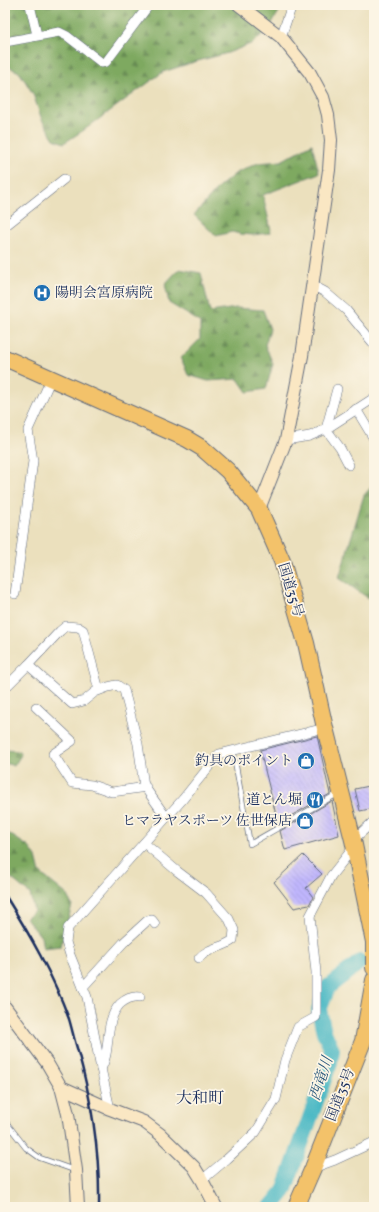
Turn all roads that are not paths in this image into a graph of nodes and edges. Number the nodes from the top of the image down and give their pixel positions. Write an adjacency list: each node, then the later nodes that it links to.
1 (30, 5): 5 (street)
2 (149, 5): 5 (street)
3 (239, 5): 6 (street)
4 (292, 5): 6 (street)
5 (37, 35): 7 (street)
6 (281, 37): 10 (street)
7 (5, 42)
8 (64, 178): 9 (street)
9 (5, 226)
10 (312, 285): 11 (street); 19 (street)
11 (374, 344)
12 (5, 358): 13 (highway, 国道35号)
13 (51, 379): 21 (highway, 国道35号); 22 (street)
14 (337, 389): 17 (street)
15 (374, 398): 16 (street)
16 (356, 409): 17 (street); 18 (street)
17 (326, 429): 19 (street); 20 (street)
18 (374, 439)
19 (286, 440): 21 (street)
20 (349, 465)
21 (259, 509): 27 (highway, 国道35号)
22 (15, 594)
23 (28, 665): 24 (street); 25 (street); 25 (street)
24 (5, 688)
25 (100, 690): 29 (street)
26 (36, 707): 29 (street)
27 (325, 728): 28 (street); 30 (highway, 国道35号)
28 (233, 750): 30 (lane); 31 (street)
29 (146, 787): 31 (street)
30 (340, 792): 34 (highway, 国道35号)
31 (166, 817): 33 (street)
32 (374, 821): 34 (street)
33 (144, 843): 36 (street); 39 (street)
34 (353, 844): 37 (highway, 国道35号); 49 (street)
35 (155, 924): 39 (street)
36 (199, 958)
37 (374, 968)
38 (374, 980): 47 (highway, 国道35号)
39 (83, 987): 42 (street)
40 (140, 997): 42 (street)
41 (5, 1007): 43 (street)
42 (101, 1069): 44 (street)
43 (61, 1087): 44 (street); 48 (street)
44 (110, 1109): 49 (street)
45 (5, 1120): 48 (lane)
46 (374, 1142): 47 (street)
47 (313, 1168): 52 (highway, 国道35号)
48 (76, 1170): 50 (street)
49 (202, 1180): 51 (street)
50 (78, 1207)
51 (216, 1207)
52 (296, 1207)

